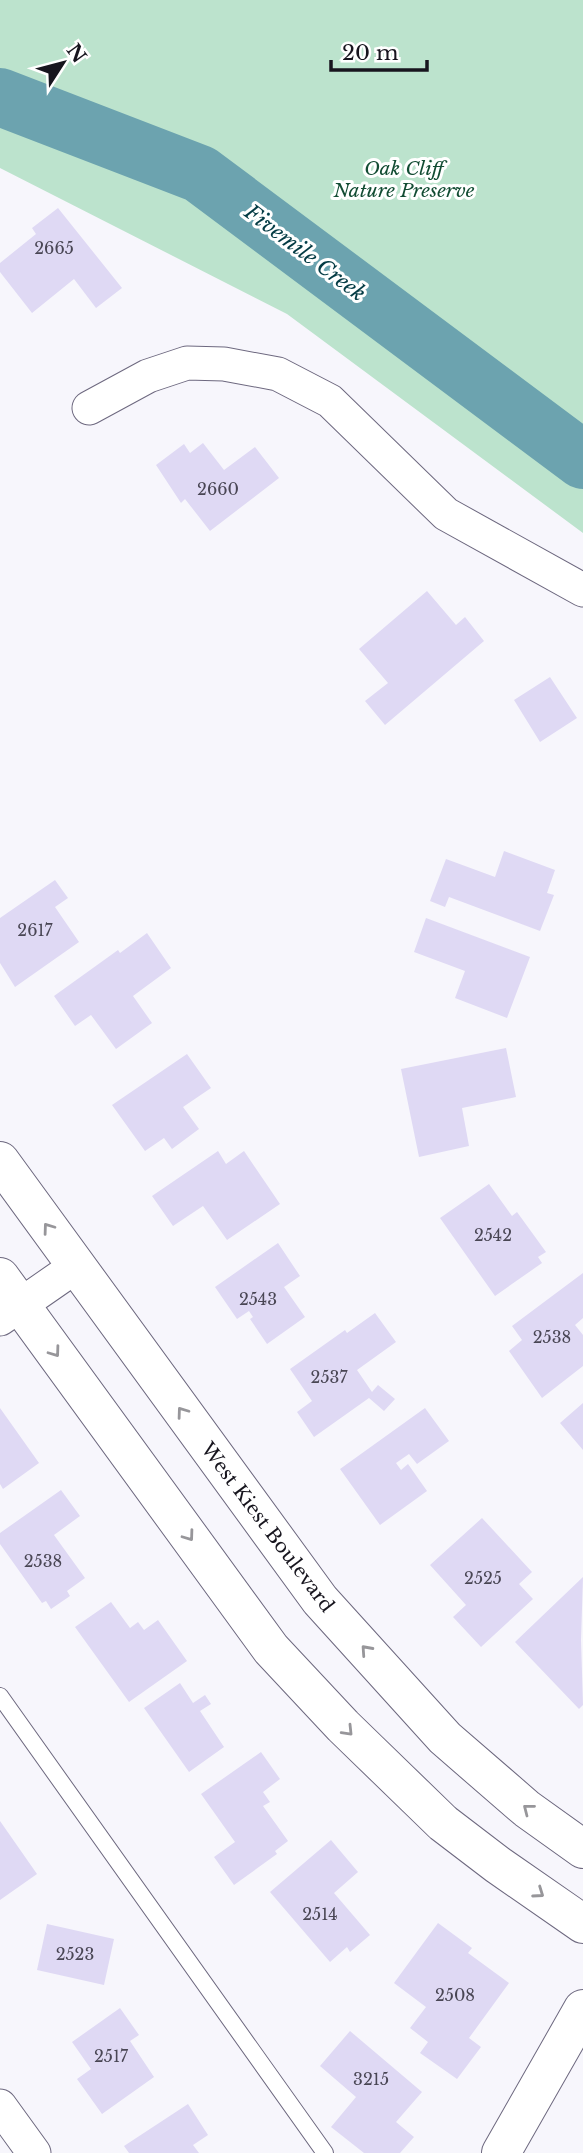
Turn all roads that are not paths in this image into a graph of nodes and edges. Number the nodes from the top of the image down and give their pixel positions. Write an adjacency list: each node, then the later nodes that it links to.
1 (89, 408): 2 (street)
2 (583, 590)
3 (0, 1161): 4 (main road, West Kiest Boulevard, one-way to 3)
4 (75, 1267): 5 (street); 7 (main road, West Kiest Boulevard, one-way to 4)
5 (7, 1300): 8 (main road, one-way to 8)
6 (0, 1696): 12 (lane)
7 (583, 1849)
8 (583, 1924)
9 (583, 2009): 13 (main road)
10 (0, 2106): 11 (street)
11 (34, 2153)
12 (325, 2153)
13 (501, 2153)

